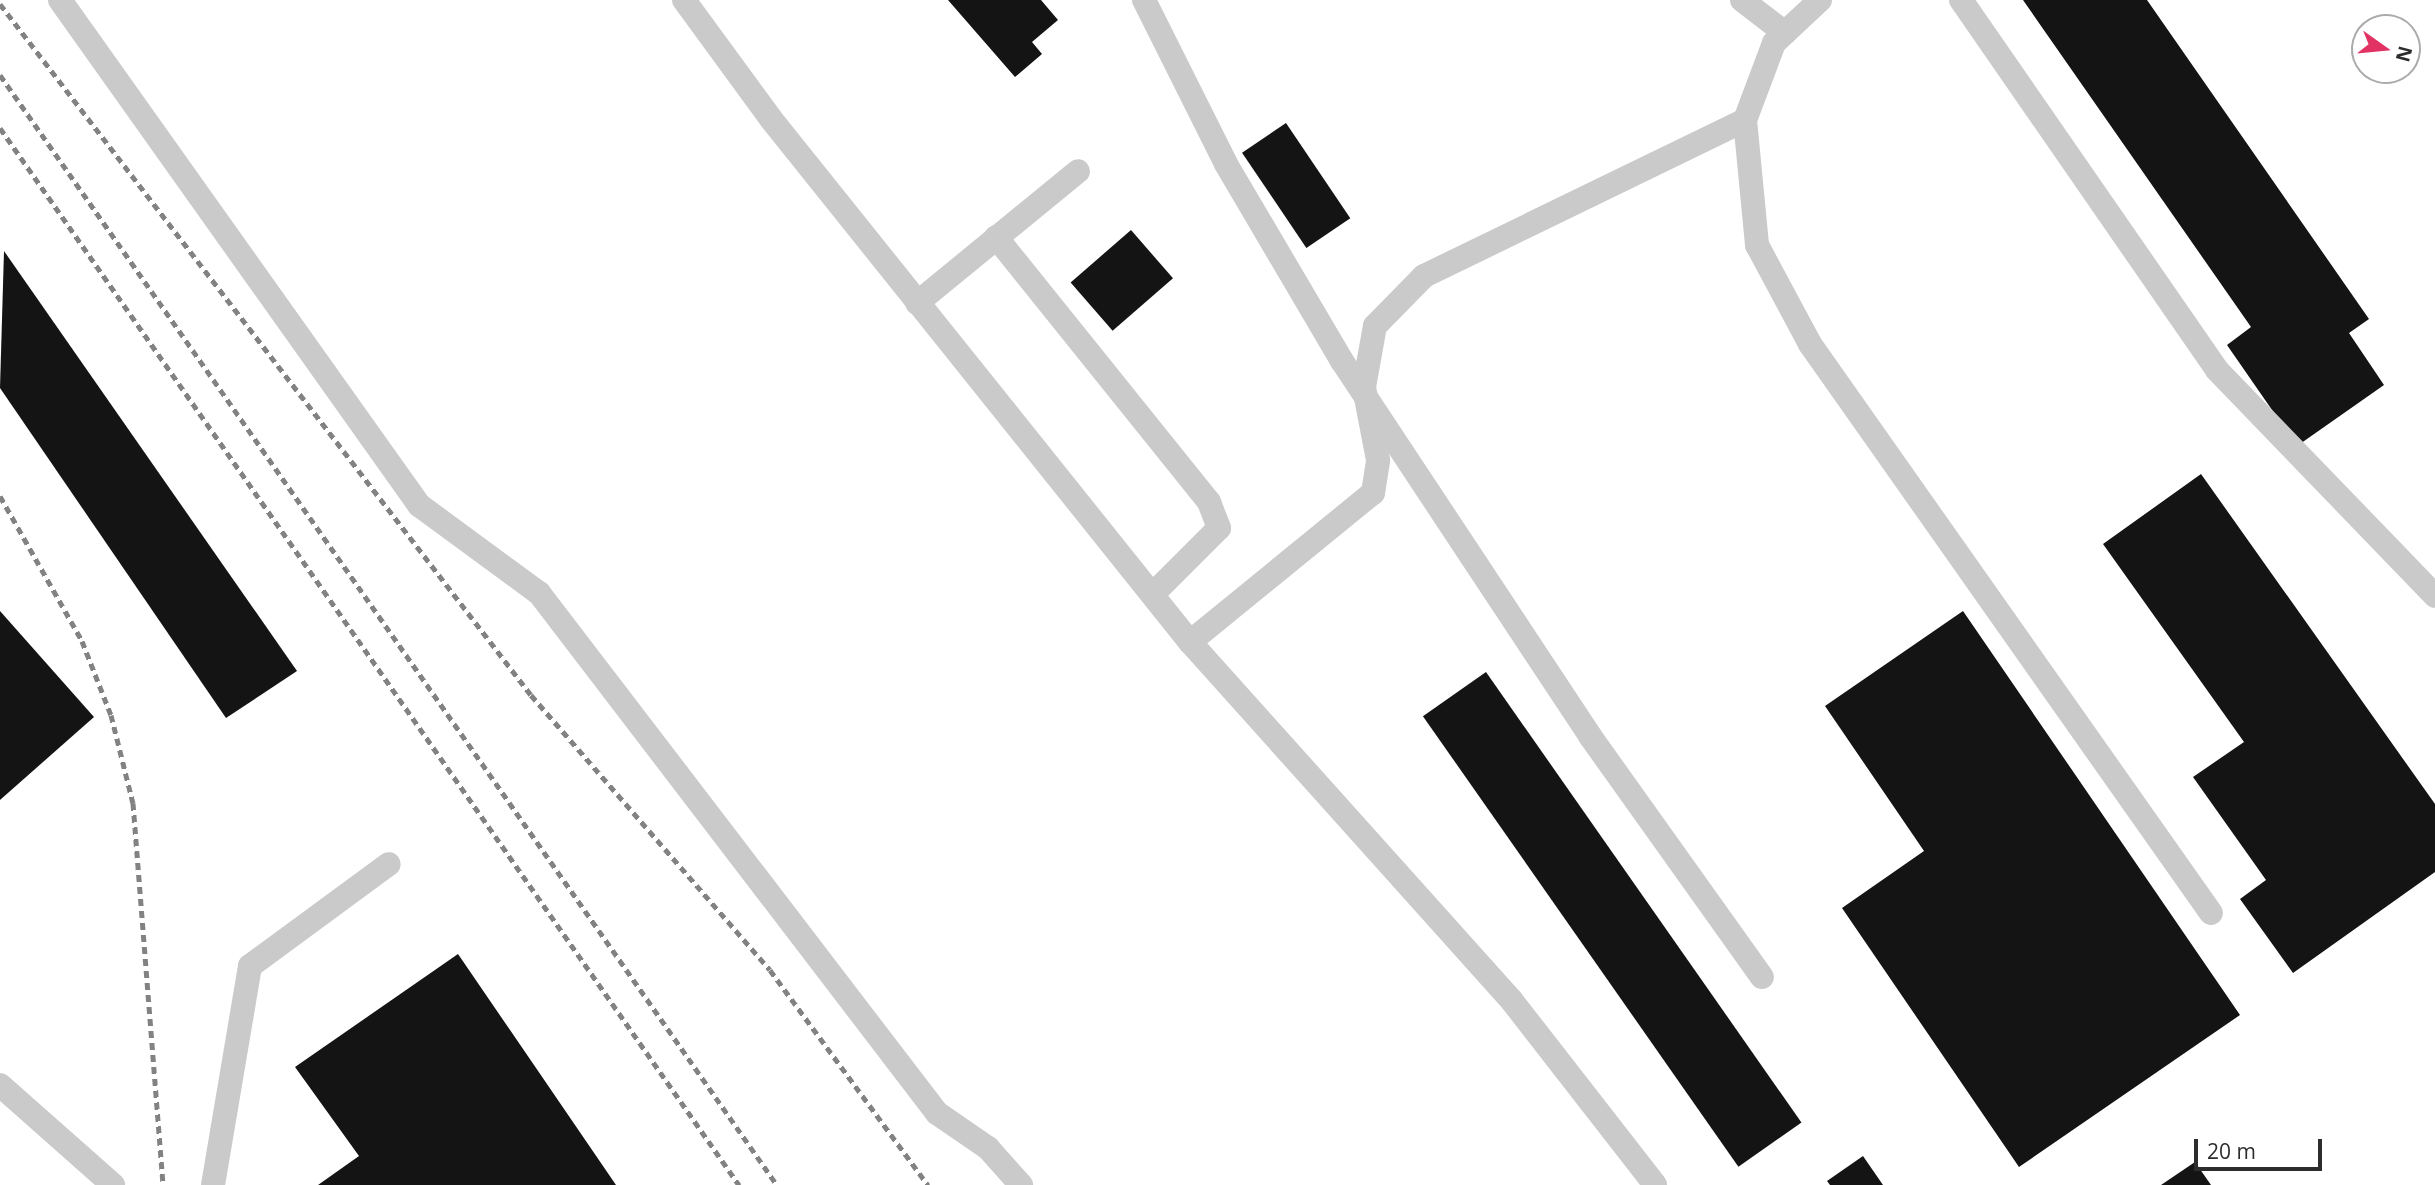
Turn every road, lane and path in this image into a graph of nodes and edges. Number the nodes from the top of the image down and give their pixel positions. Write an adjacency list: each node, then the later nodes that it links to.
1 (60, 0): 22 (lane)
2 (684, 0): 11 (lane)
3 (1144, 0): 12 (lane)
4 (1742, 0): 7 (lane)
5 (1820, 0): 7 (lane)
6 (1961, 0): 14 (lane)
7 (1785, 33): 8 (lane)
8 (1745, 120): 12 (lane); 17 (lane)
9 (1078, 172): 10 (lane)
10 (996, 237): 11 (lane); 13 (lane)
11 (917, 303): 13 (lane)
12 (1364, 387): 15 (lane); 18 (lane)
13 (1153, 594): 15 (lane)
14 (2435, 596)
15 (1190, 642): 23 (lane)
16 (389, 864): 20 (lane)
17 (2211, 913)
18 (1762, 977)
19 (0, 1085): 21 (lane)
20 (218, 1180)
21 (113, 1185)
22 (1021, 1185)
23 (1655, 1185)

